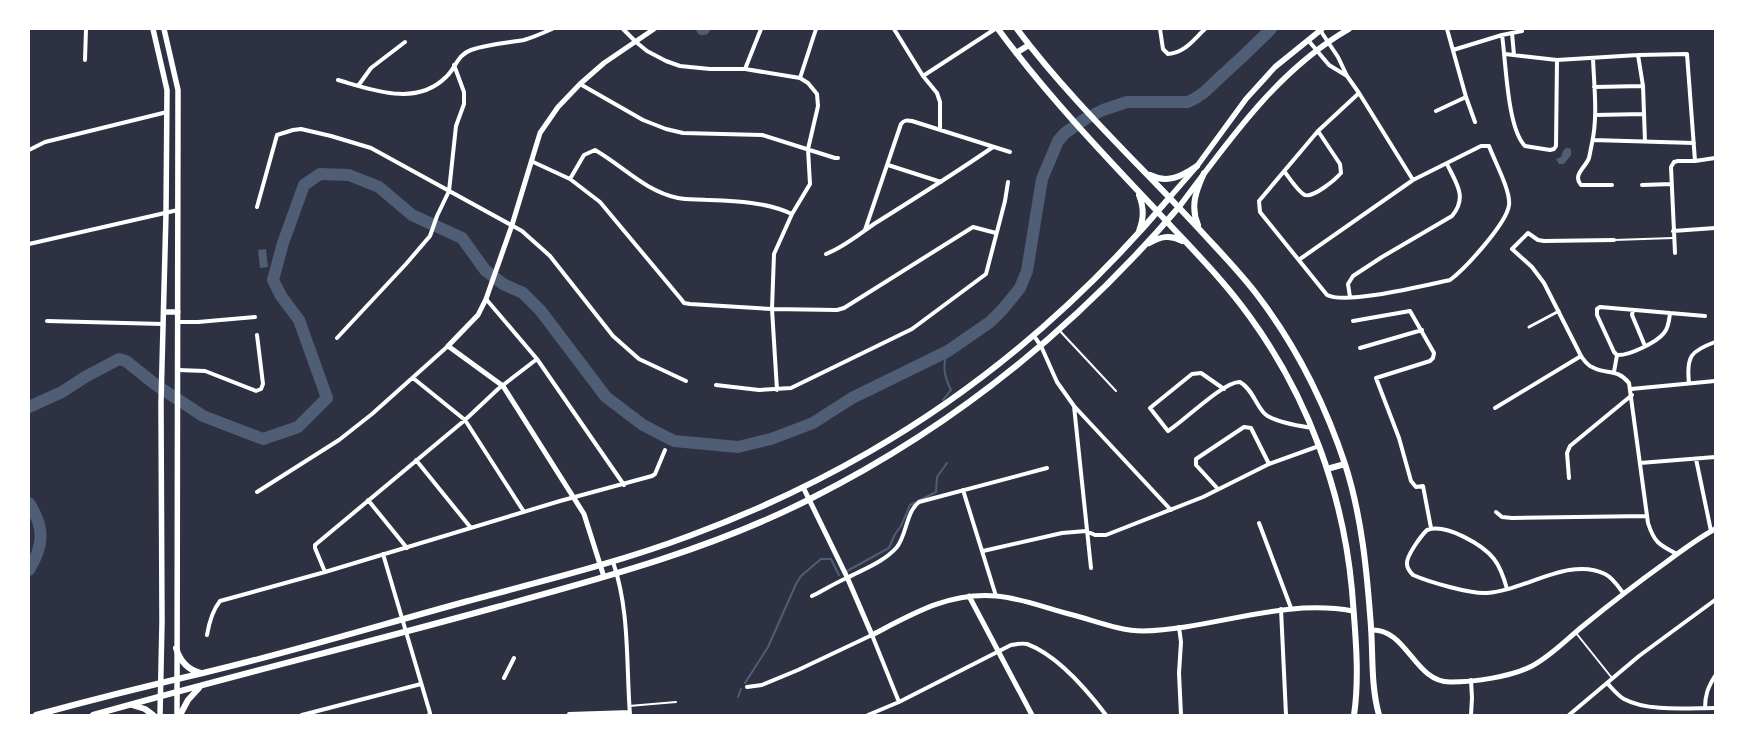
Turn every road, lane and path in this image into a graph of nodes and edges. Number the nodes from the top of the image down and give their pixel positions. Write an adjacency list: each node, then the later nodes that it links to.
1 (86, 29): 32 (street)
2 (153, 29): 47 (main road)
3 (164, 29): 82 (main road)
4 (552, 29): 34 (street)
5 (623, 29): 22 (street)
6 (654, 29): 22 (street)
7 (761, 29): 35 (street)
8 (816, 29): 38 (street)
9 (894, 29): 36 (street)
10 (997, 29): 27 (main road); 36 (street)
11 (1017, 29): 24 (main road)
12 (1160, 29): 13 (street)
13 (1205, 29)
14 (1349, 29): 23 (main road)
15 (1447, 29): 25 (street)
16 (1321, 30): 20 (main road); 23 (street)
17 (1522, 31): 18 (street)
18 (1512, 33): 19 (street); 30 (street)
19 (1502, 35): 25 (street); 28 (street)
20 (1308, 40): 26 (street); 66 (main road)
21 (405, 42): 41 (street)
22 (636, 42): 35 (street); 40 (street)
23 (1328, 42): 26 (main road); 37 (street)
24 (1029, 45): 27 (main road); 69 (main road)
25 (1453, 50): 45 (street)
26 (1317, 51): 37 (street); 68 (main road)
27 (1016, 53): 77 (main road)
28 (1505, 54): 30 (street); 33 (street)
29 (1638, 54): 31 (street); 42 (street); 55 (street)
30 (1514, 55): 33 (street)
31 (1593, 58): 33 (street); 43 (street)
32 (85, 60)
33 (1557, 60)
34 (454, 65): 41 (street); 78 (street)
35 (745, 69): 38 (street)
36 (923, 76): 51 (street)
37 (1347, 76): 44 (street)
38 (800, 78): 57 (street)
39 (338, 80): 41 (street)
40 (580, 84): 57 (street); 62 (street)
41 (358, 86)
42 (1642, 86): 43 (street); 48 (street)
43 (1594, 87): 49 (street)
44 (1359, 93): 52 (street); 71 (street)
45 (1466, 98): 46 (street); 50 (street)
46 (1436, 111)
47 (167, 112): 58 (street); 84 (main road)
48 (1644, 114): 49 (street); 54 (street)
49 (1595, 115): 53 (street)
50 (1475, 122)
51 (940, 129): 56 (street); 65 (street)
52 (1318, 131): 67 (street); 67 (street)
53 (1593, 140): 54 (street); 75 (street)
54 (1645, 142): 55 (street)
55 (1694, 143): 63 (street)
56 (993, 147): 59 (street); 72 (street)
57 (808, 149): 60 (street); 85 (street)
58 (29, 150)
59 (1010, 152)
60 (838, 158)
61 (1715, 158): 63 (street)
62 (531, 161): 70 (street); 87 (street)
63 (1695, 161): 74 (street)
64 (1447, 164): 71 (street); 102 (street); 102 (street)
65 (888, 165): 72 (street); 89 (street)
66 (1197, 166): 69 (main road); 79 (main road)
67 (1284, 171): 101 (street)
68 (1204, 173): 81 (main road); 90 (main road)
69 (1148, 175): 79 (main road)
70 (570, 179): 85 (street); 104 (street)
71 (1413, 180): 101 (street)
72 (941, 182): 89 (street)
73 (1008, 182): 92 (street)
74 (1672, 184): 76 (street); 91 (street)
75 (1612, 185)
76 (1642, 185)
77 (1134, 187): 83 (main road); 93 (main road)
78 (449, 191): 80 (street); 87 (street); 121 (street)
79 (1170, 197): 81 (main road); 83 (main road)
80 (257, 207)
81 (1179, 207): 86 (main road); 90 (main road)
82 (178, 210): 84 (street); 108 (main road)
83 (1157, 212): 86 (main road); 93 (main road)
84 (166, 214): 96 (street); 107 (main road)
85 (792, 214): 104 (street)
86 (1166, 221): 97 (main road); 98 (main road)
87 (512, 225): 103 (street); 134 (street)
88 (1715, 228): 91 (street)
89 (865, 230): 100 (street)
90 (1201, 231): 153 (main road)
91 (1673, 231): 94 (street)
92 (996, 234): 104 (street); 140 (street)
93 (1138, 235): 120 (main road)
94 (1674, 238): 95 (lane); 99 (street)
95 (1614, 240): 106 (street)
96 (29, 244)
97 (1144, 246): 98 (main road); 117 (main road)
98 (1190, 246): 146 (main road)
99 (1675, 252)
100 (826, 254)
101 (1300, 259): 102 (street)
102 (1350, 297)
103 (486, 299): 123 (street); 129 (street)
104 (772, 309): 140 (street)
105 (1632, 310): 109 (street); 125 (street); 127 (street)
106 (1559, 311): 116 (street); 128 (street)
107 (164, 312): 108 (main road); 115 (main road)
108 (178, 312): 114 (main road)
109 (1670, 313): 110 (street); 125 (street)
110 (1705, 316)
111 (255, 317): 114 (street)
112 (47, 321): 115 (street)
113 (1353, 321): 118 (street)
114 (178, 322): 130 (main road)
115 (163, 324): 211 (main road)
116 (1528, 327)
117 (1059, 330): 124 (main road); 141 (lane)
118 (1422, 330): 126 (street); 172 (street)
119 (257, 335): 130 (street)
120 (1034, 336): 124 (street); 159 (main road)
121 (337, 338)
122 (1715, 342): 135 (street)
123 (448, 346): 132 (street); 137 (street)
124 (1041, 346): 143 (street); 165 (main road)
125 (1645, 346): 127 (street)
126 (1360, 348)
127 (1617, 355): 131 (street)
128 (1581, 356): 131 (street); 144 (street)
129 (537, 359): 137 (street); 158 (street)
130 (178, 370): 202 (main road)
131 (1614, 372): 139 (street)
132 (413, 378): 145 (street); 162 (street)
133 (1715, 380): 135 (street)
134 (686, 381)
135 (1689, 383): 139 (street)
136 (716, 385): 140 (street)
137 (503, 386): 145 (street); 163 (street)
138 (1224, 388): 138 (street); 146 (street)
139 (1631, 389): 142 (street)
140 (777, 390)
141 (1116, 390)
142 (1632, 395): 154 (street); 157 (street)
143 (1074, 406): 166 (street); 174 (street)
144 (1495, 408)
145 (465, 420): 151 (street); 167 (street)
146 (1312, 428): 147 (main road)
147 (1319, 446): 152 (street); 156 (main road)
148 (665, 450): 158 (street)
149 (1715, 457): 150 (street)
150 (1696, 459): 154 (street); 173 (street)
151 (416, 460): 164 (street); 171 (street)
152 (1268, 464): 160 (street); 160 (street)
153 (1345, 464): 156 (main road); 197 (main road)
154 (1640, 464): 169 (street)
155 (1047, 468): 161 (street)
156 (1327, 469): 194 (main road)
157 (1569, 478)
158 (624, 485): 163 (street)
159 (803, 486): 165 (street); 179 (main road)
160 (1218, 489): 166 (street)
161 (963, 490): 176 (street); 185 (street)
162 (257, 492)
163 (575, 498): 167 (street); 180 (street)
164 (368, 500): 175 (street); 182 (street)
165 (809, 500): 183 (main road); 185 (street)
166 (1171, 510): 174 (street)
167 (524, 512): 171 (street)
168 (1496, 512): 169 (street)
169 (1646, 516): 178 (street)
170 (1259, 522): 192 (street)
171 (471, 528): 175 (street)
172 (1431, 528): 186 (street); 186 (street)
173 (1713, 530): 178 (street)
174 (1086, 531): 176 (street); 181 (street)
175 (407, 548): 177 (street)
176 (982, 551): 190 (street)
177 (384, 554): 182 (street); 195 (street)
178 (1677, 554): 187 (street)
179 (613, 561): 180 (main road); 183 (street)
180 (600, 565): 184 (street); 195 (main road)
181 (1091, 568)
182 (325, 572): 200 (street)
183 (617, 573): 184 (main road); 221 (street)
184 (604, 578): 198 (main road)
185 (847, 578): 188 (street); 201 (street)
186 (1507, 589): 187 (street)
187 (1623, 593): 199 (street)
188 (812, 596)
189 (969, 596): 190 (street); 201 (street); 203 (street)
190 (996, 596): 196 (street)
191 (1715, 600): 209 (street)
192 (1290, 608): 193 (street); 194 (street)
193 (1281, 609): 196 (street); 237 (street)
194 (1354, 611): 238 (main road)
195 (402, 619): 198 (street); 205 (main road)
196 (1179, 627): 236 (street)
197 (1371, 630): 210 (street); 239 (main road)
198 (405, 632): 213 (street); 214 (main road)
199 (1576, 632): 209 (lane); 210 (street)
200 (207, 635)
201 (872, 635): 215 (street); 219 (street)
202 (176, 648): 205 (main road); 207 (main road)
203 (998, 651): 219 (street); 234 (street); 235 (street)
204 (514, 658): 208 (street)
205 (202, 673): 207 (main road)
206 (1715, 676): 222 (street)
207 (176, 678): 211 (main road); 216 (main road)
208 (504, 678)
209 (1612, 678): 212 (street)
210 (1471, 680): 240 (street)
211 (161, 682): 217 (main road); 226 (main road)
212 (1606, 683): 222 (street); 241 (street)
213 (421, 684): 231 (street); 232 (street)
214 (203, 686): 216 (main road); 230 (main road)
215 (747, 687)
216 (176, 692): 217 (main road); 230 (main road)
217 (160, 697): 220 (main road); 229 (main road)
218 (676, 702): 221 (lane)
219 (900, 702): 233 (street)
220 (128, 705): 227 (main road); 228 (main road)
221 (629, 706): 225 (street)
222 (1705, 708): 223 (street)
223 (1715, 708)
224 (569, 714): 225 (street)
225 (630, 714)
226 (36, 715)
227 (93, 715)
228 (153, 715)
229 (160, 715)
230 (178, 715)
231 (302, 715)
232 (428, 715)
233 (868, 715)
234 (1032, 715)
235 (1106, 715)
236 (1181, 715)
237 (1286, 715)
238 (1354, 715)
239 (1379, 715)
240 (1471, 715)
241 (1569, 715)

